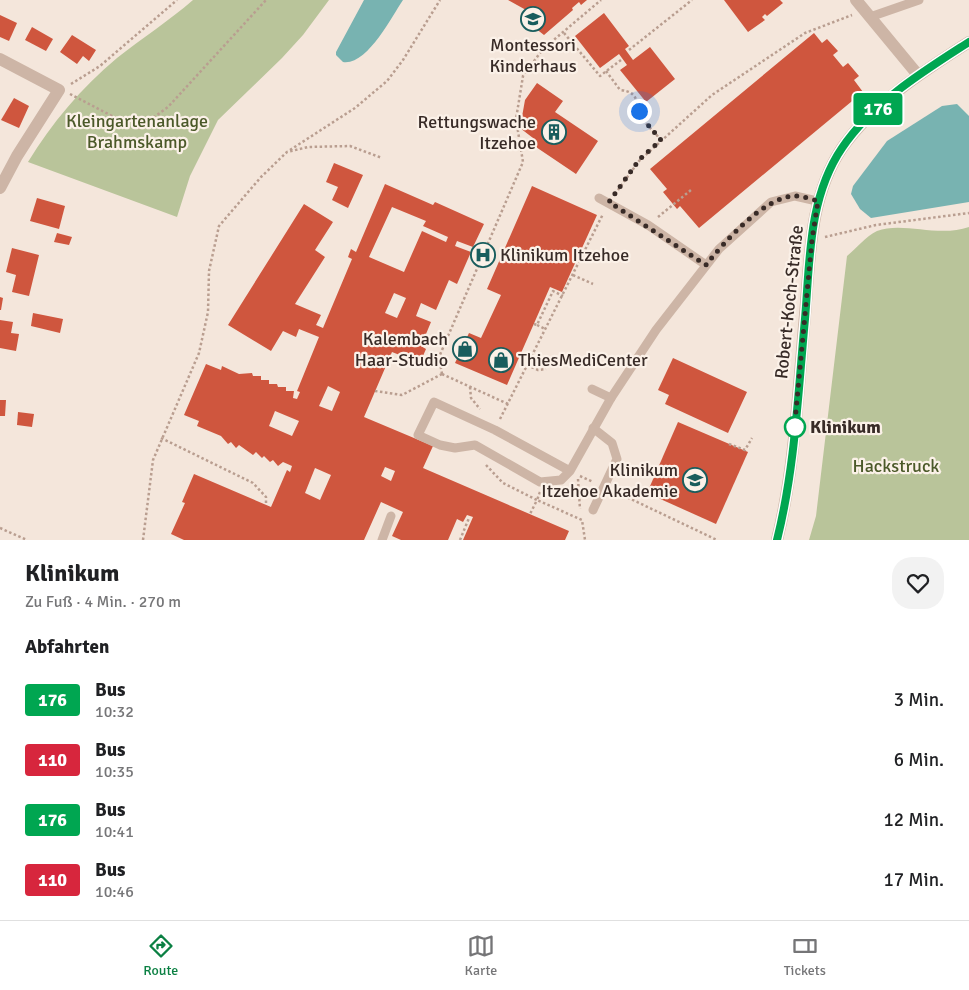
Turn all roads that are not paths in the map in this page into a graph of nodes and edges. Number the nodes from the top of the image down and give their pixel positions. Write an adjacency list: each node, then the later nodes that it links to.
1 (919, 0): 2 (lane)
2 (864, 9): 5 (street)
3 (969, 42): 5 (street, Robert-Koch-Straße)
4 (0, 59): 6 (street)
5 (918, 75): 8 (street, Robert-Koch-Straße)
6 (0, 188)
7 (600, 198): 9 (lane)
8 (818, 201): 9 (lane); 17 (street, Robert-Koch-Straße)
9 (706, 265): 11 (lane)
10 (592, 389): 11 (lane)
11 (611, 398): 12 (lane)
12 (593, 428): 13 (lane); 14 (lane)
13 (572, 475): 13 (lane)
14 (593, 510)
15 (391, 516): 16 (lane)
16 (382, 540)
17 (777, 540)

